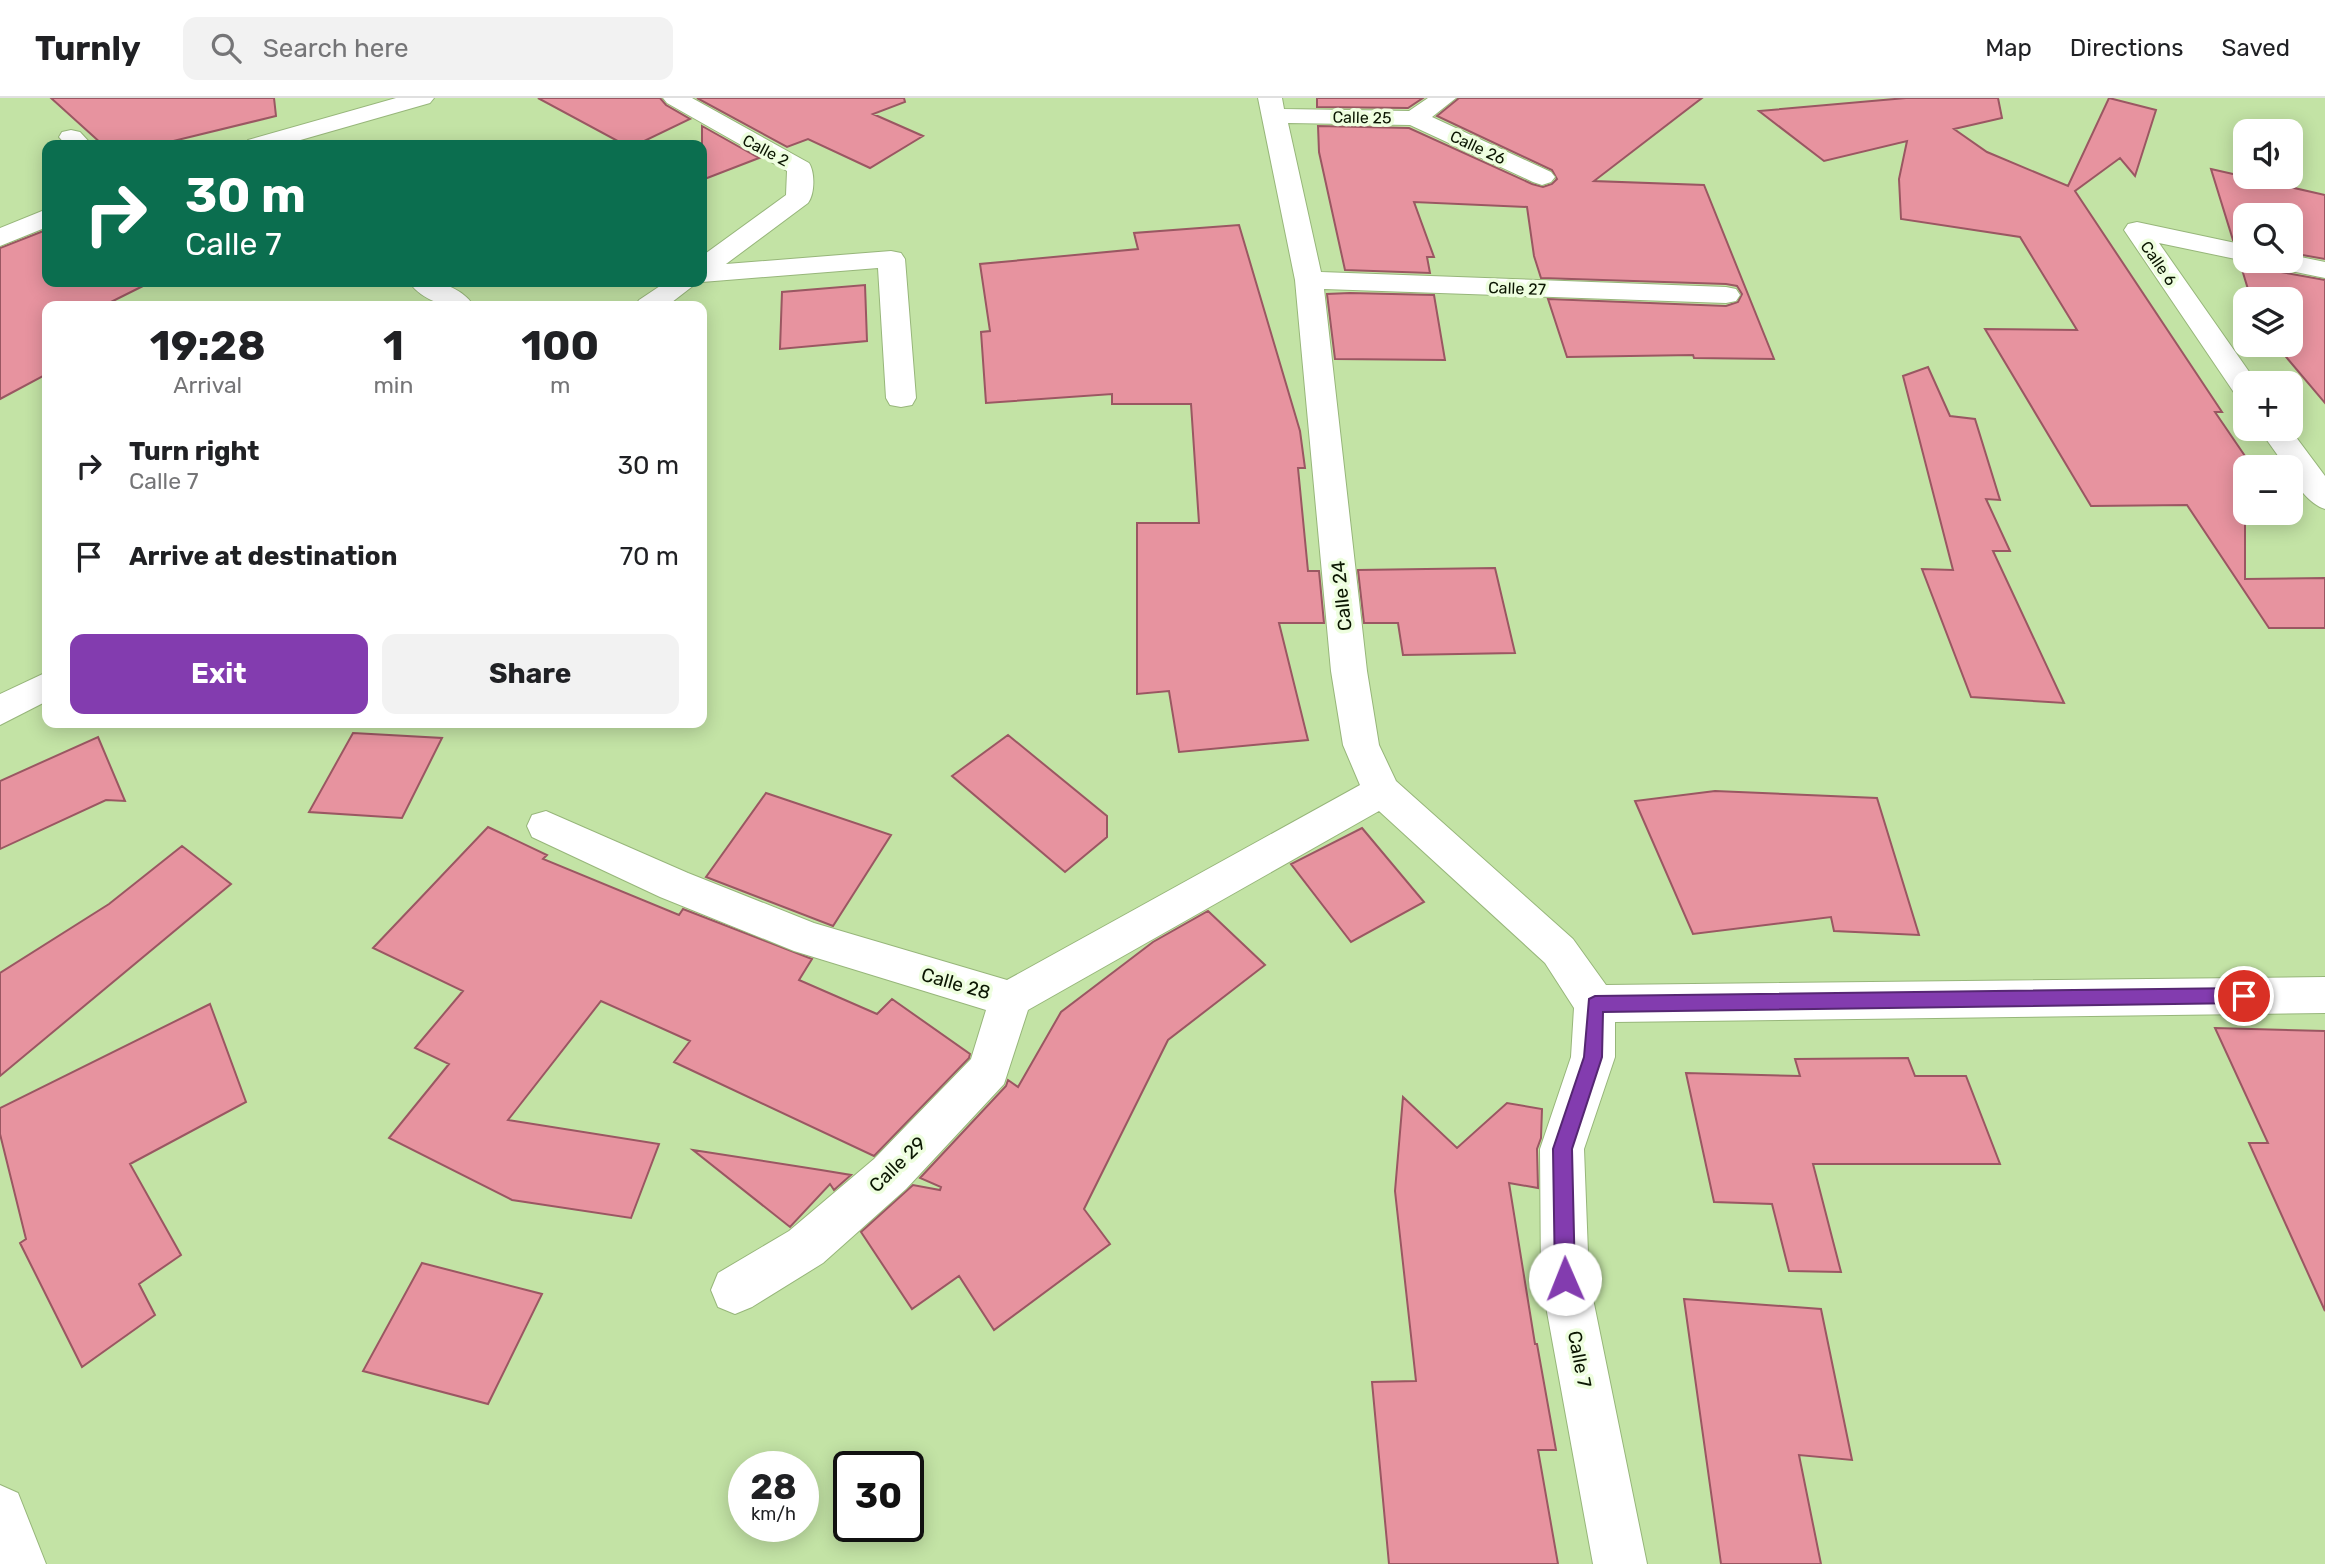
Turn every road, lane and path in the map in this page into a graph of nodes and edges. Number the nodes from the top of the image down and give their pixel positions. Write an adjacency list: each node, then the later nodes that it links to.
1 (422, 98): 4 (street)
2 (675, 98): 13 (street, Calle 2)
3 (1444, 98): 6 (street, Calle 25)
4 (351, 107): 7 (street)
5 (1272, 107): 6 (street, Calle 25); 16 (street, Calle 24)
6 (1414, 118): 8 (street, Calle 26)
7 (269, 140)
8 (1542, 177)
9 (42, 219): 10 (street)
10 (0, 238)
11 (2233, 250): 22 (street, Calle 6)
12 (2303, 266): 14 (street)
13 (707, 267)
14 (2325, 270)
15 (707, 271): 23 (street)
16 (1309, 280): 19 (street, Calle 27); 28 (street, Calle 24)
17 (431, 287): 20 (street)
18 (677, 287): 21 (street)
19 (1726, 295)
20 (452, 301)
21 (656, 301)
22 (2234, 371)
23 (901, 398)
24 (2283, 441): 25 (street)
25 (2325, 498)
26 (42, 688): 27 (street)
27 (0, 711)
28 (1382, 791): 31 (street, Calle 28); 32 (street, Calle 24)
29 (546, 826): 31 (street, Calle 28)
30 (2325, 995): 32 (street)
31 (1010, 999): 33 (street, Calle 29)
32 (1595, 1004): 36 (street, Calle 7)
33 (735, 1290)
34 (0, 1511): 35 (street)
35 (19, 1564)
36 (1620, 1564)

